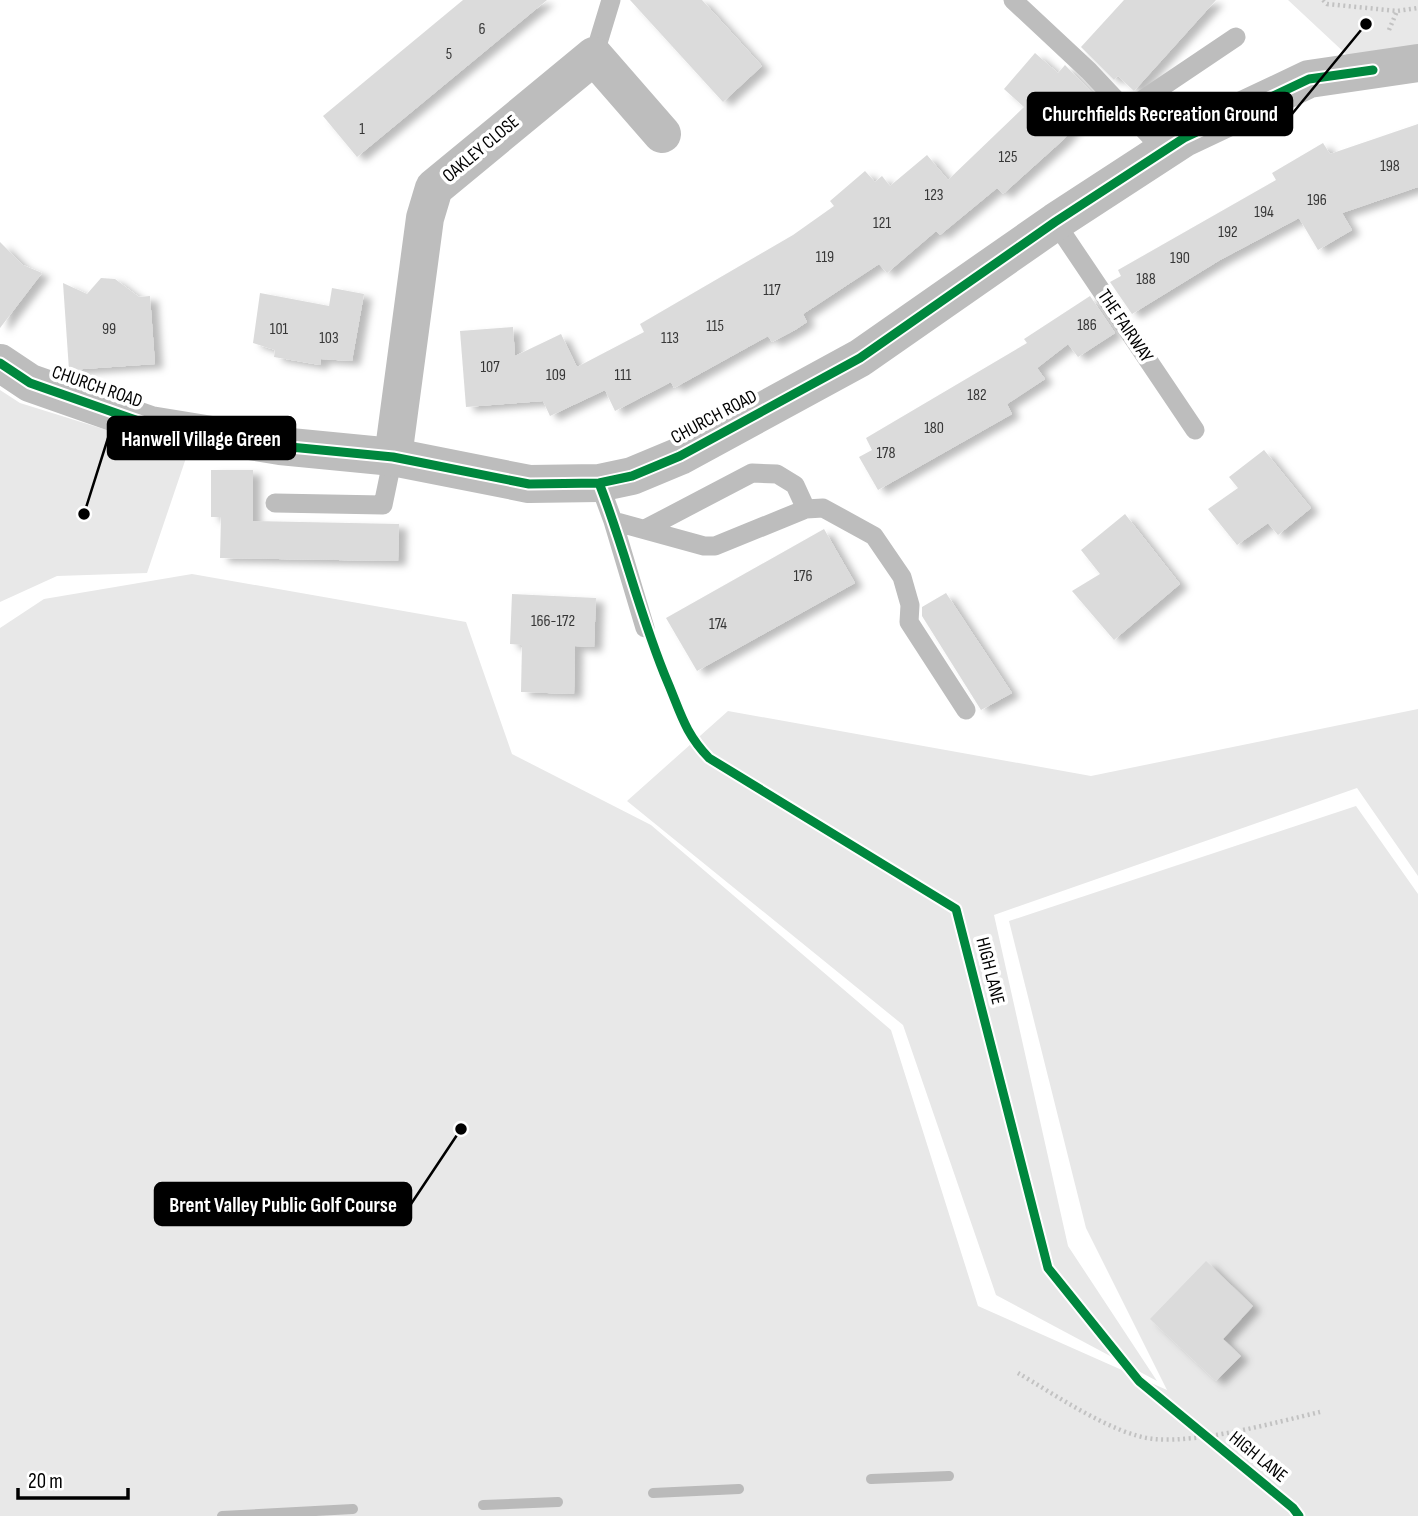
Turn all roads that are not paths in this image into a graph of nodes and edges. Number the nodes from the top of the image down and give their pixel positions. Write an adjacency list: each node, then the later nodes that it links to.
1 (611, 0): 4 (lane)
2 (1013, 0): 6 (lane)
3 (1236, 37): 6 (lane)
4 (594, 56): 7 (street); 12 (street, OAKLEY CLOSE)
5 (1418, 63): 8 (street, CHURCH ROAD)
6 (1126, 111): 8 (lane)
7 (662, 134)
8 (1164, 152): 9 (street, CHURCH ROAD)
9 (1055, 222): 11 (lane, THE FAIRWAY); 13 (street, CHURCH ROAD)
10 (0, 363): 12 (street, CHURCH ROAD)
11 (1195, 430)
12 (393, 457): 13 (street, CHURCH ROAD); 14 (lane)
13 (599, 483): 16 (lane)
14 (275, 503)
15 (806, 509): 17 (lane); 17 (lane); 19 (lane)
16 (614, 521): 17 (lane); 18 (lane)
17 (647, 528)
18 (645, 628)
19 (966, 710)

